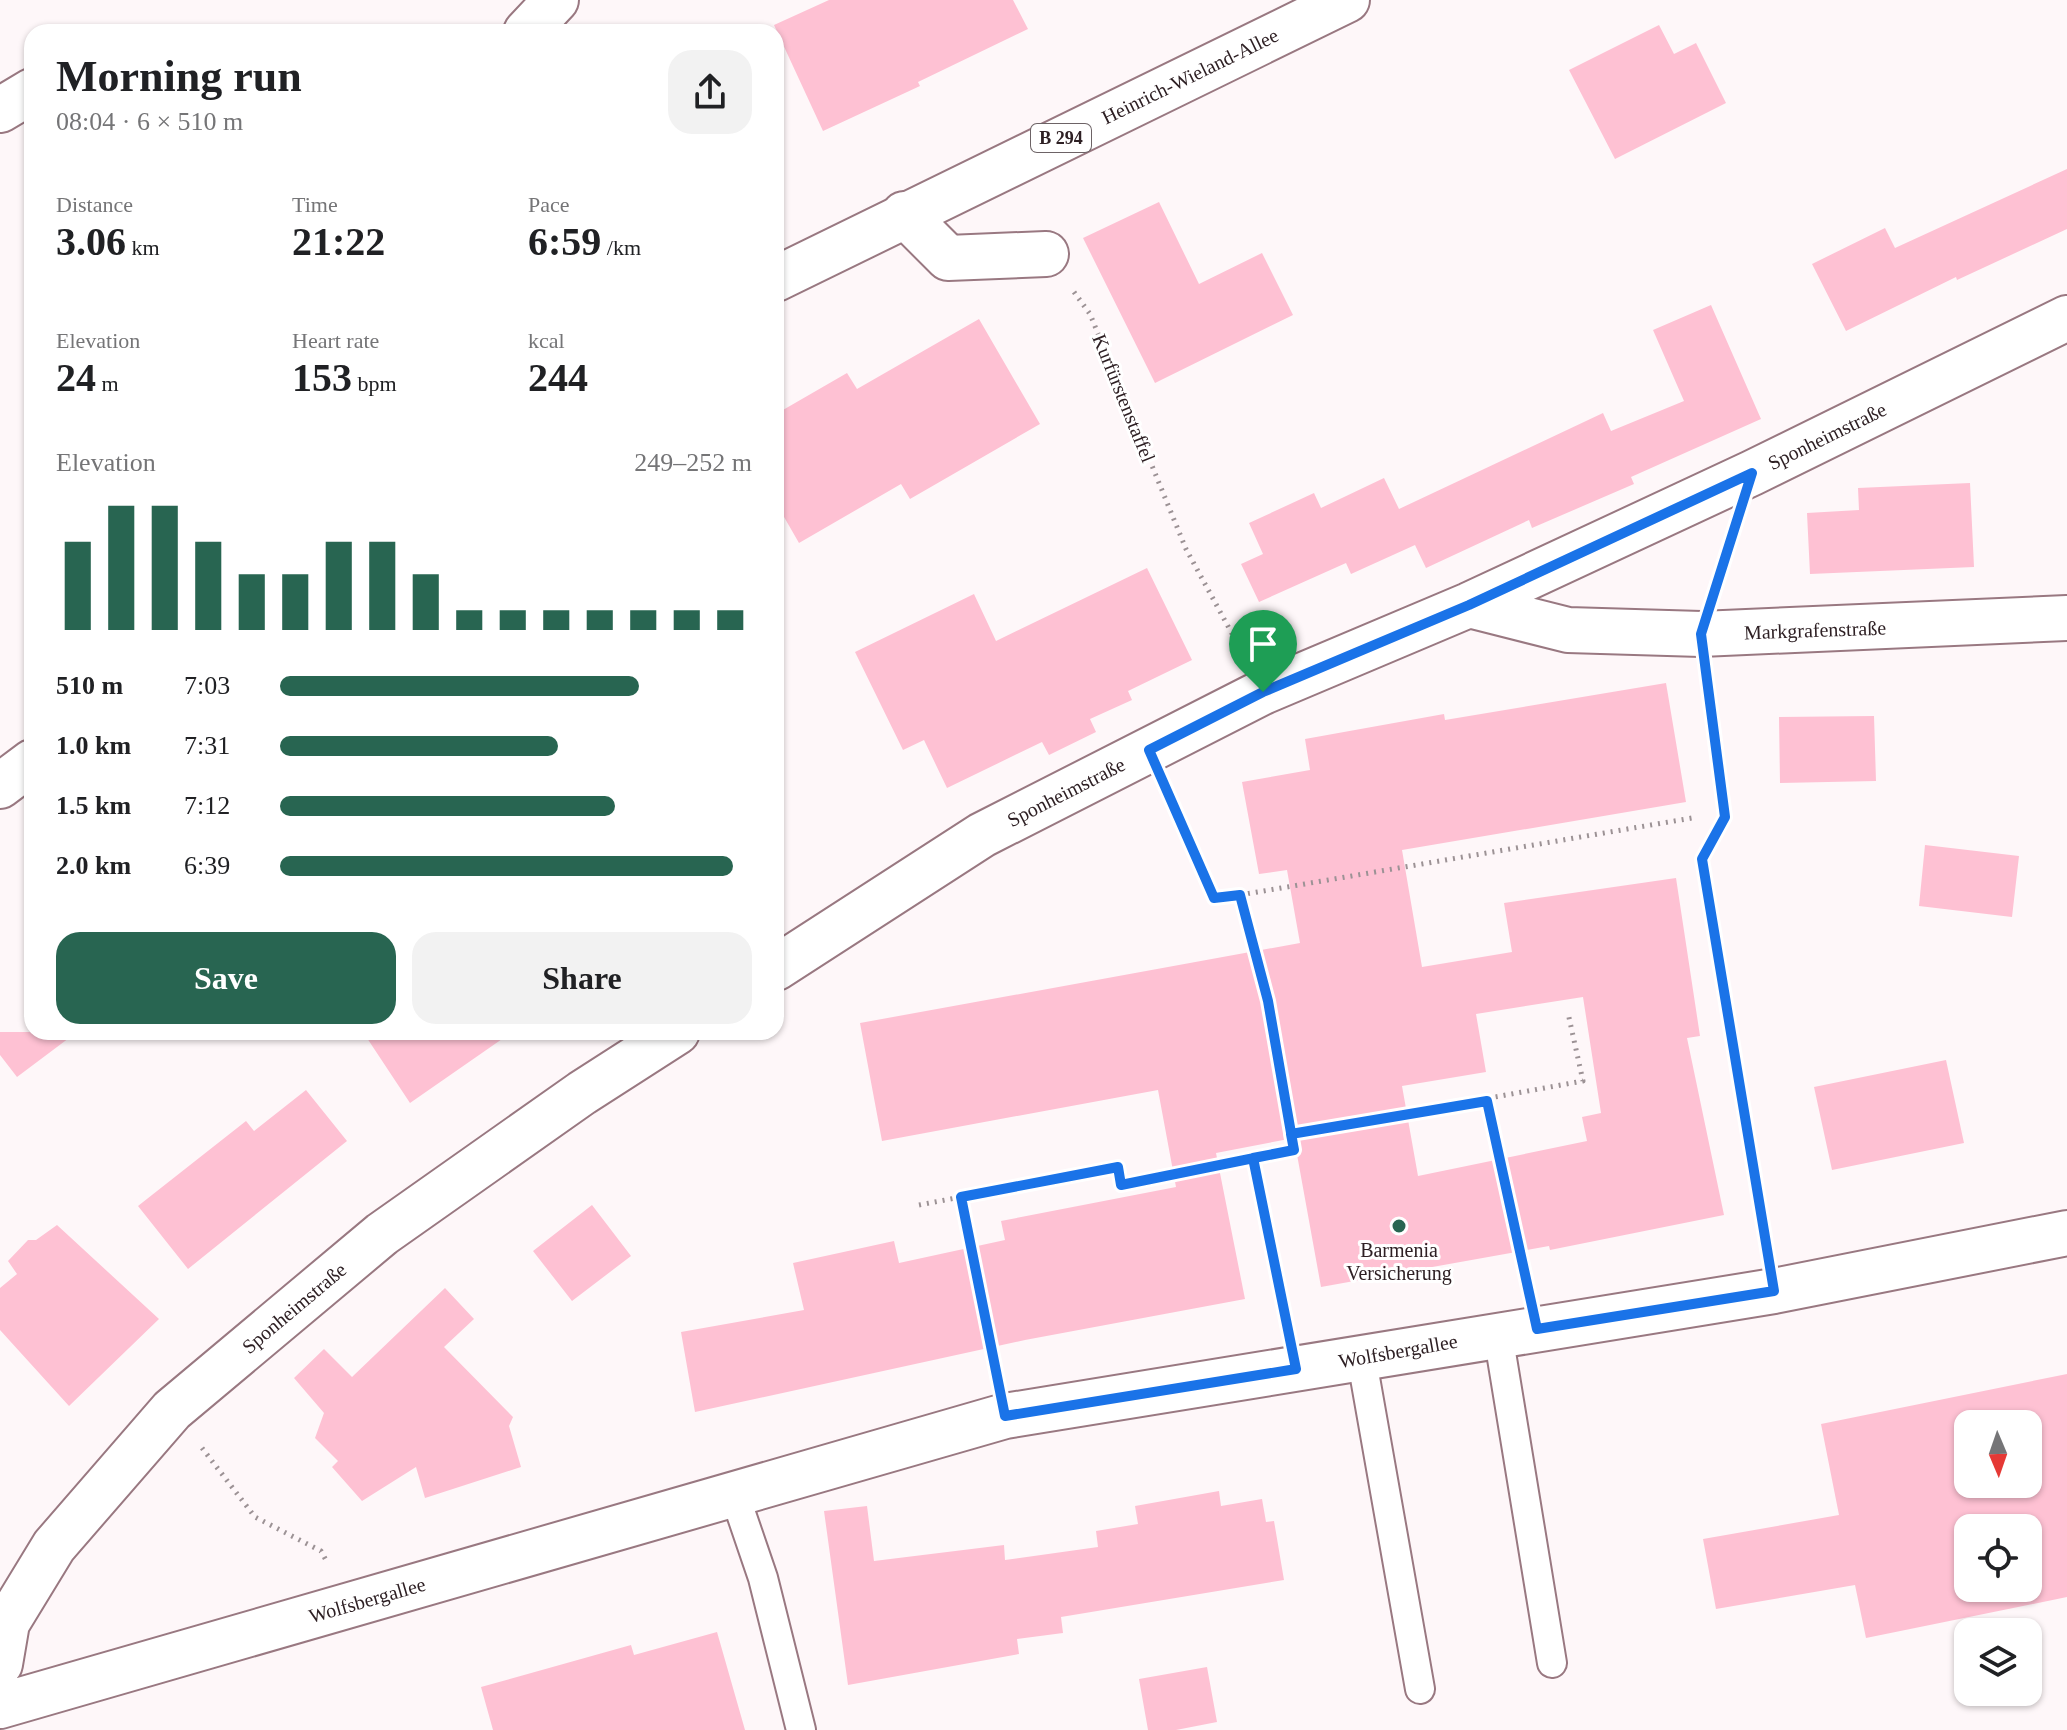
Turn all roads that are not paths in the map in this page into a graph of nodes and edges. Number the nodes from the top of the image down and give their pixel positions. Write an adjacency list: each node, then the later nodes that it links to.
1 (556, 0): 3 (street)
2 (1347, 0): 6 (street, Heinrich-Wieland-Allee / B 294)
3 (534, 24)
4 (24, 96): 5 (street)
5 (0, 110)
6 (904, 214): 7 (street); 8 (street, Heinrich-Wieland-Allee / B 294)
7 (1046, 254)
8 (784, 275)
9 (2067, 318): 10 (street, Sponheimstraße)
10 (1469, 605): 11 (street, Markgrafenstraße); 14 (street, Sponheimstraße)
11 (2067, 618)
12 (24, 768): 13 (street)
13 (0, 786)
14 (784, 963)
15 (665, 1040): 21 (street, Sponheimstraße)
16 (2067, 1233): 17 (street, Wolfsbergallee)
17 (1517, 1331): 18 (street, Wolfsbergallee); 20 (lane)
18 (1361, 1355): 19 (street, Wolfsbergallee); 22 (lane)
19 (734, 1493): 23 (street, Wolfsbergallee); 24 (lane)
20 (1552, 1663)
21 (0, 1664)
22 (1420, 1689)
23 (0, 1706)
24 (801, 1730)

